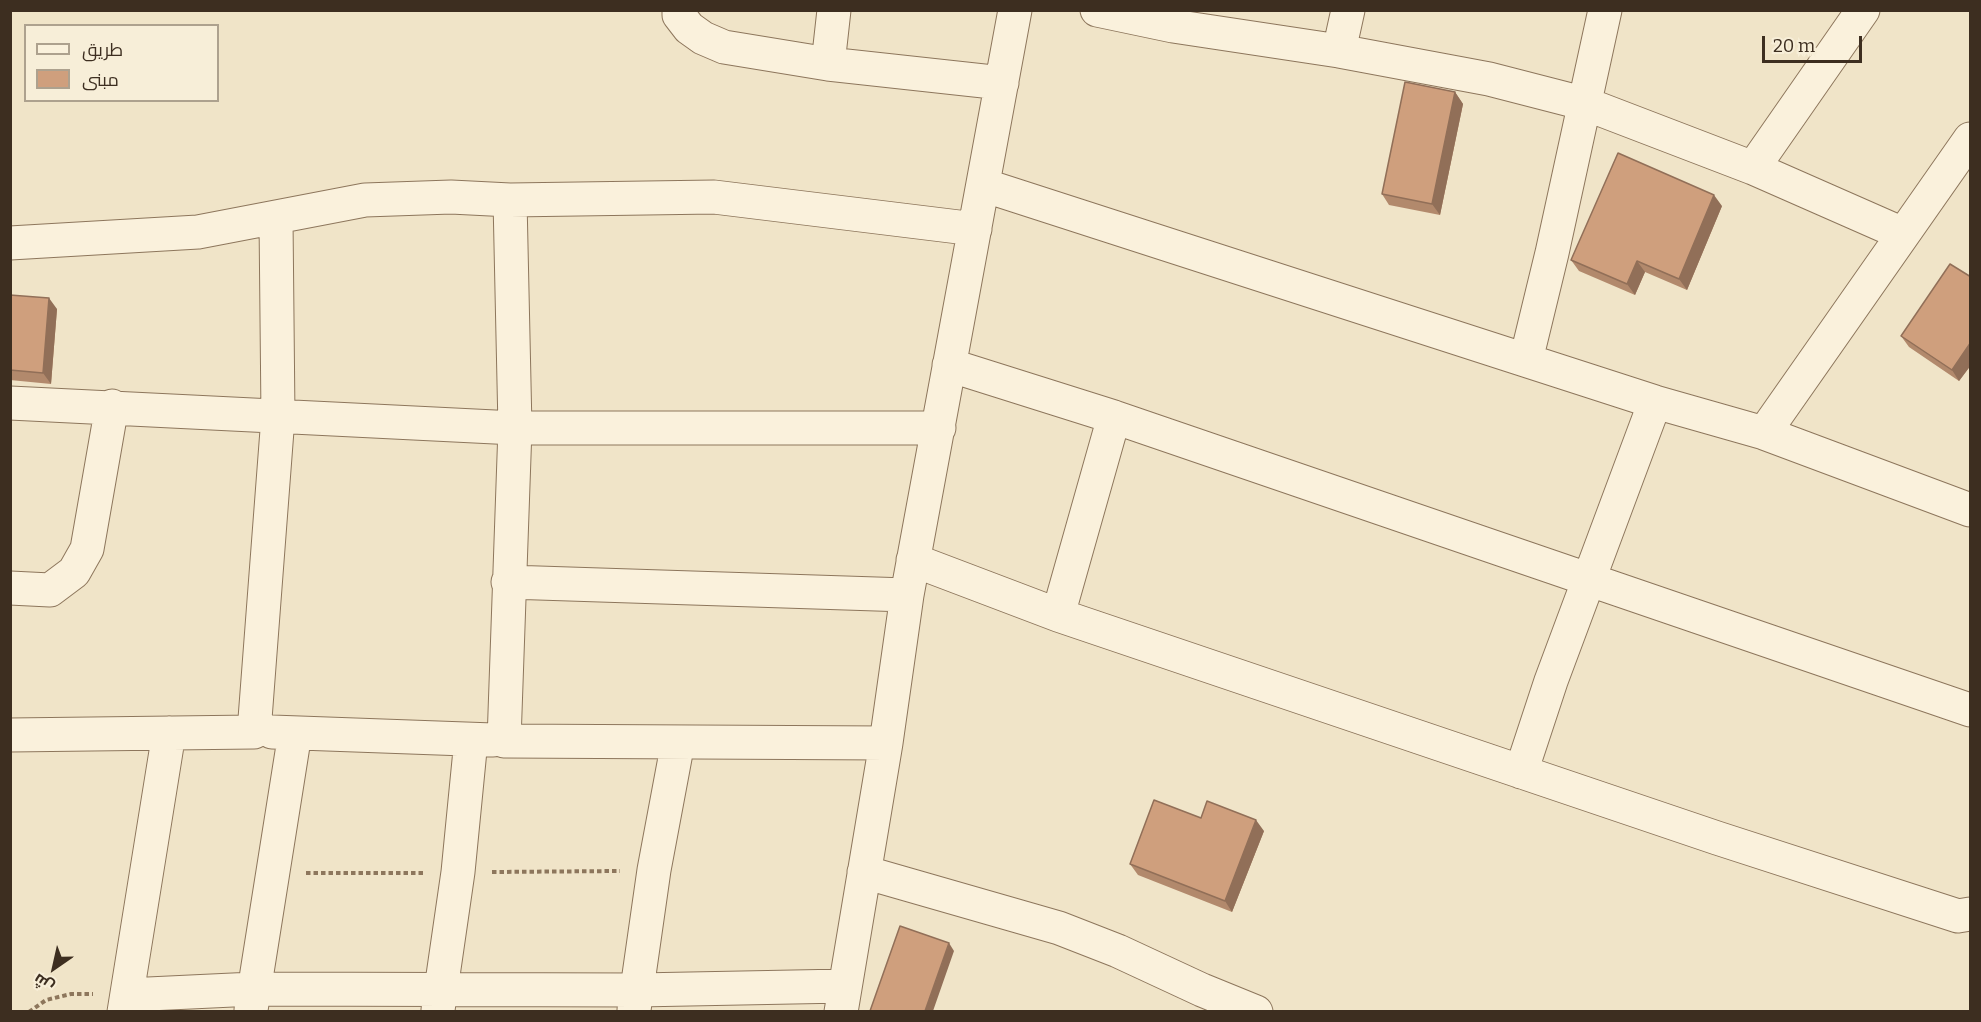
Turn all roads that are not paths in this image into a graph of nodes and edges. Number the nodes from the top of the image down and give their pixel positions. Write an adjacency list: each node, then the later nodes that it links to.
1 (679, 10): 10 (street)
2 (834, 10): 10 (street)
3 (1015, 10): 11 (street)
4 (1097, 10): 8 (street)
5 (1348, 10): 9 (street)
6 (1605, 10): 12 (street)
7 (1863, 10): 14 (street)
8 (1175, 18): 9 (street)
9 (1339, 51): 12 (street)
10 (828, 64): 11 (street)
11 (1002, 83): 15 (street)
12 (1586, 104): 14 (street); 21 (street)
13 (1971, 139): 19 (street)
14 (1753, 168): 19 (street)
15 (982, 185): 18 (street); 21 (street)
16 (510, 200): 17 (street); 18 (street); 28 (street)
17 (276, 219): 20 (street); 26 (street)
18 (975, 229): 22 (street)
19 (1903, 234): 30 (street)
20 (10, 243)
21 (1526, 360): 23 (street)
22 (949, 365): 27 (street); 29 (street)
23 (1655, 402): 30 (street); 33 (street)
24 (10, 403): 25 (street)
25 (112, 406): 26 (street); 35 (street)
26 (278, 417): 28 (street); 39 (street)
27 (1114, 417): 33 (street); 37 (street)
28 (515, 428): 29 (street); 34 (street)
29 (939, 428): 32 (street)
30 (1764, 433): 31 (street)
31 (1971, 510)
32 (913, 560): 36 (street); 37 (street)
33 (1589, 579): 38 (street); 47 (street)
34 (508, 582): 36 (street); 44 (street)
35 (10, 588)
36 (907, 595): 46 (street)
37 (1058, 615): 47 (street)
38 (1971, 710)
39 (254, 732): 40 (street); 41 (street)
40 (169, 733): 42 (street); 55 (street)
41 (295, 733): 43 (street); 51 (street)
42 (10, 735)
43 (471, 740): 44 (street); 52 (street)
44 (504, 741): 45 (street)
45 (678, 742): 46 (street); 53 (street)
46 (886, 743): 48 (street)
47 (1521, 772): 49 (street)
48 (864, 872): 50 (street); 54 (street)
49 (1971, 914)
50 (843, 999): 53 (street)
51 (253, 1000): 52 (street); 55 (street)
52 (440, 1001): 53 (street)
53 (636, 1001)
54 (1198, 1001): 56 (street)
55 (126, 1003)
56 (1257, 1011)

